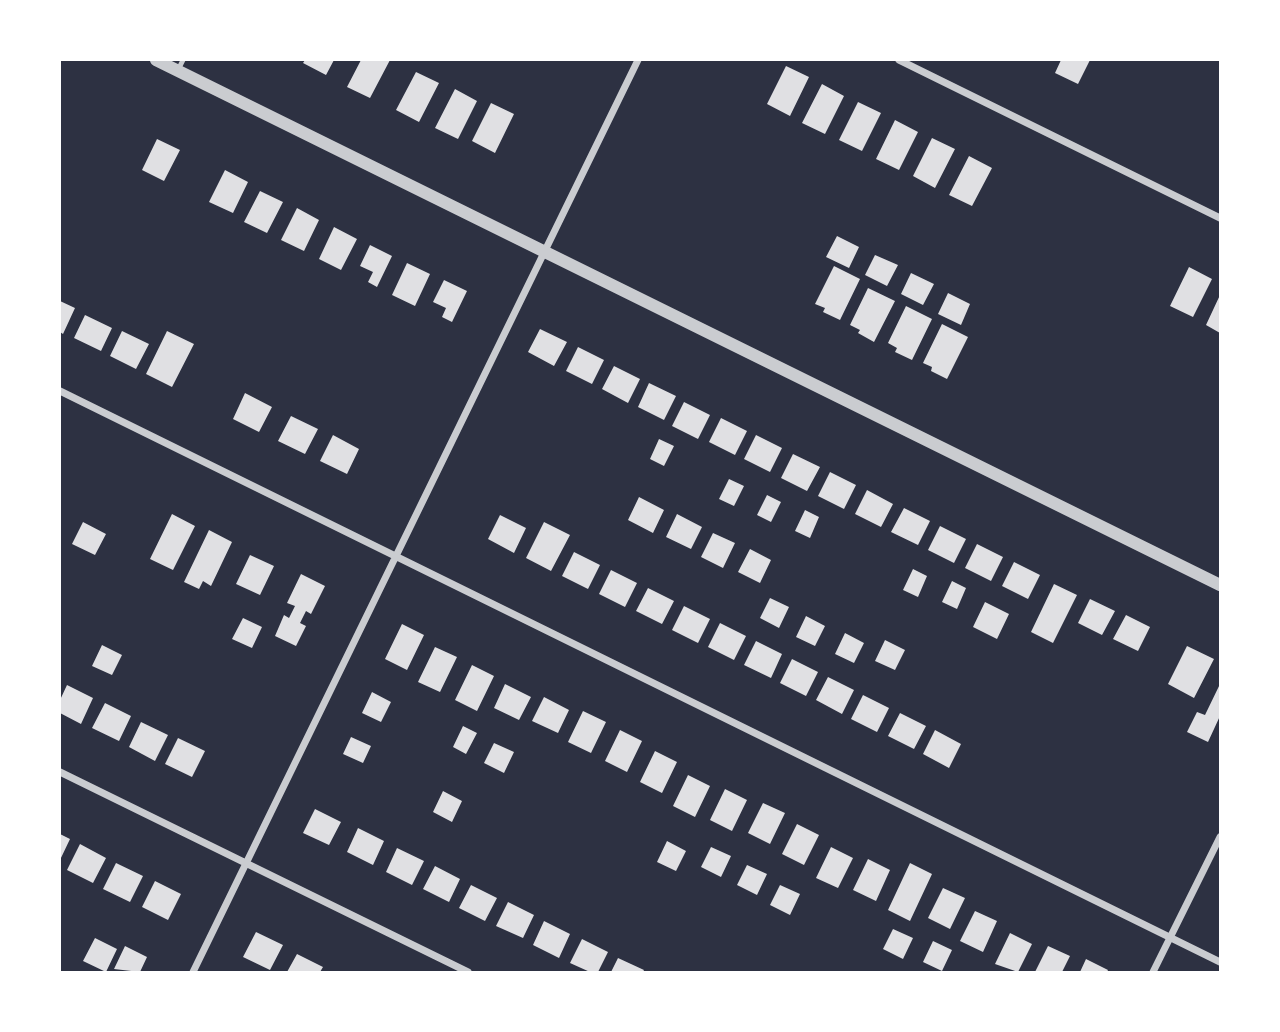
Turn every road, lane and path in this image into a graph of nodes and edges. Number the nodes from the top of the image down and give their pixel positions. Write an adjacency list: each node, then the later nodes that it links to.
1 (156, 60): 4 (street)
2 (638, 60): 6 (street)
3 (899, 60): 5 (street)
4 (180, 65): 6 (street)
5 (1220, 218)
6 (545, 252): 8 (street); 9 (street)
7 (60, 390): 8 (street)
8 (397, 556): 12 (street); 13 (street)
9 (1220, 584)
10 (60, 772): 12 (street)
11 (1220, 837): 13 (street)
12 (246, 864): 15 (street); 16 (street)
13 (1171, 937): 14 (street); 17 (street)
14 (1220, 962)
15 (193, 972)
16 (468, 972)
17 (1153, 972)

